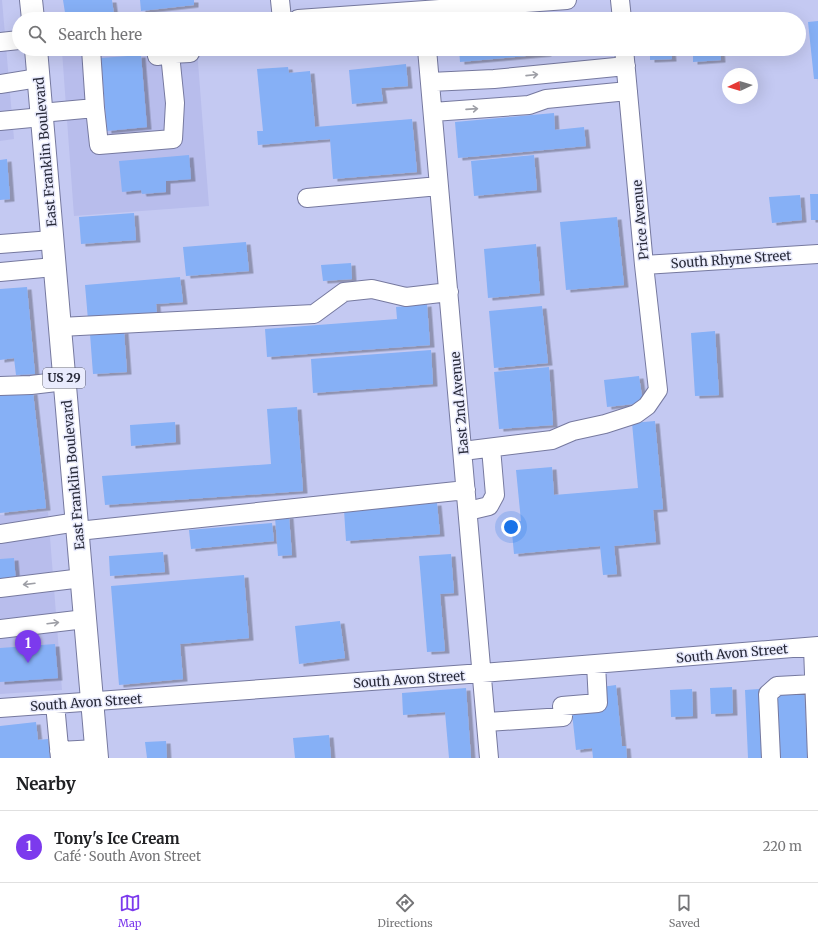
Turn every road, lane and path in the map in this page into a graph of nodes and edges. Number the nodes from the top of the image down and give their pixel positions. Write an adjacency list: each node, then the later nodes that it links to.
1 (31, 0): 6 (main road)
2 (280, 0): 7 (street)
3 (567, 0): 5 (street)
4 (620, 0): 9 (street)
5 (424, 10): 8 (street)
6 (32, 12)
7 (281, 12)
8 (396, 12)
9 (621, 12)
10 (12, 41): 11 (street)
11 (0, 42)
12 (36, 56): 17 (main road, East Franklin Boulevard / US 29)
13 (91, 56): 21 (street)
14 (164, 56): 21 (street)
15 (428, 56): 18 (street, East 2nd Avenue)
16 (625, 57): 18 (street, one-way to 16); 20 (street, Price Avenue)
17 (38, 78): 19 (street); 23 (main road, East Franklin Boulevard / US 29)
18 (430, 82): 22 (street, East 2nd Avenue)
19 (0, 84)
20 (628, 91): 22 (street, one-way to 20); 30 (street, Price Avenue)
21 (95, 108): 23 (street)
22 (433, 112): 25 (street, East 2nd Avenue)
23 (41, 115): 24 (street); 27 (main road, East Franklin Boulevard / US 29)
24 (0, 121)
25 (439, 186): 26 (street); 33 (street, East 2nd Avenue)
26 (307, 198)
27 (52, 240): 28 (street); 31 (main road, East Franklin Boulevard / US 29)
28 (0, 244)
29 (818, 254): 30 (street, South Rhyne Street)
30 (644, 265): 37 (street, Price Avenue)
31 (54, 267): 32 (street); 34 (main road, East Franklin Boulevard / US 29)
32 (0, 272)
33 (449, 292): 34 (street); 38 (street, East 2nd Avenue)
34 (60, 327): 35 (main road, East Franklin Boulevard / US 29)
35 (65, 382): 36 (street); 41 (main road, East Franklin Boulevard / US 29)
36 (0, 386)
37 (491, 448): 38 (street); 40 (street)
38 (463, 451): 39 (street, East 2nd Avenue)
39 (466, 490): 40 (street, East 2nd Avenue); 41 (street)
40 (468, 511): 49 (street, East 2nd Avenue)
41 (77, 526): 42 (street); 43 (main road, East Franklin Boulevard / US 29)
42 (0, 534)
43 (82, 578): 44 (street, one-way to 44); 45 (main road, East Franklin Boulevard / US 29)
44 (0, 588)
45 (86, 619): 46 (street, one-way to 45); 51 (main road, East Franklin Boulevard / US 29)
46 (0, 630)
47 (815, 647): 48 (street, South Avon Street); 50 (street)
48 (596, 664): 49 (street, South Avon Street); 54 (street)
49 (482, 673): 51 (street, South Avon Street); 54 (street, East 2nd Avenue)
50 (814, 684): 58 (street); 59 (street)
51 (93, 702): 52 (street, South Avon Street); 55 (main road, East Franklin Boulevard / US 29)
52 (55, 704): 53 (street, South Avon Street); 56 (street)
53 (0, 708)
54 (486, 722): 57 (street, East 2nd Avenue)
55 (97, 753): 56 (street)
56 (60, 755)
57 (489, 758)
58 (771, 758)
59 (817, 758)

